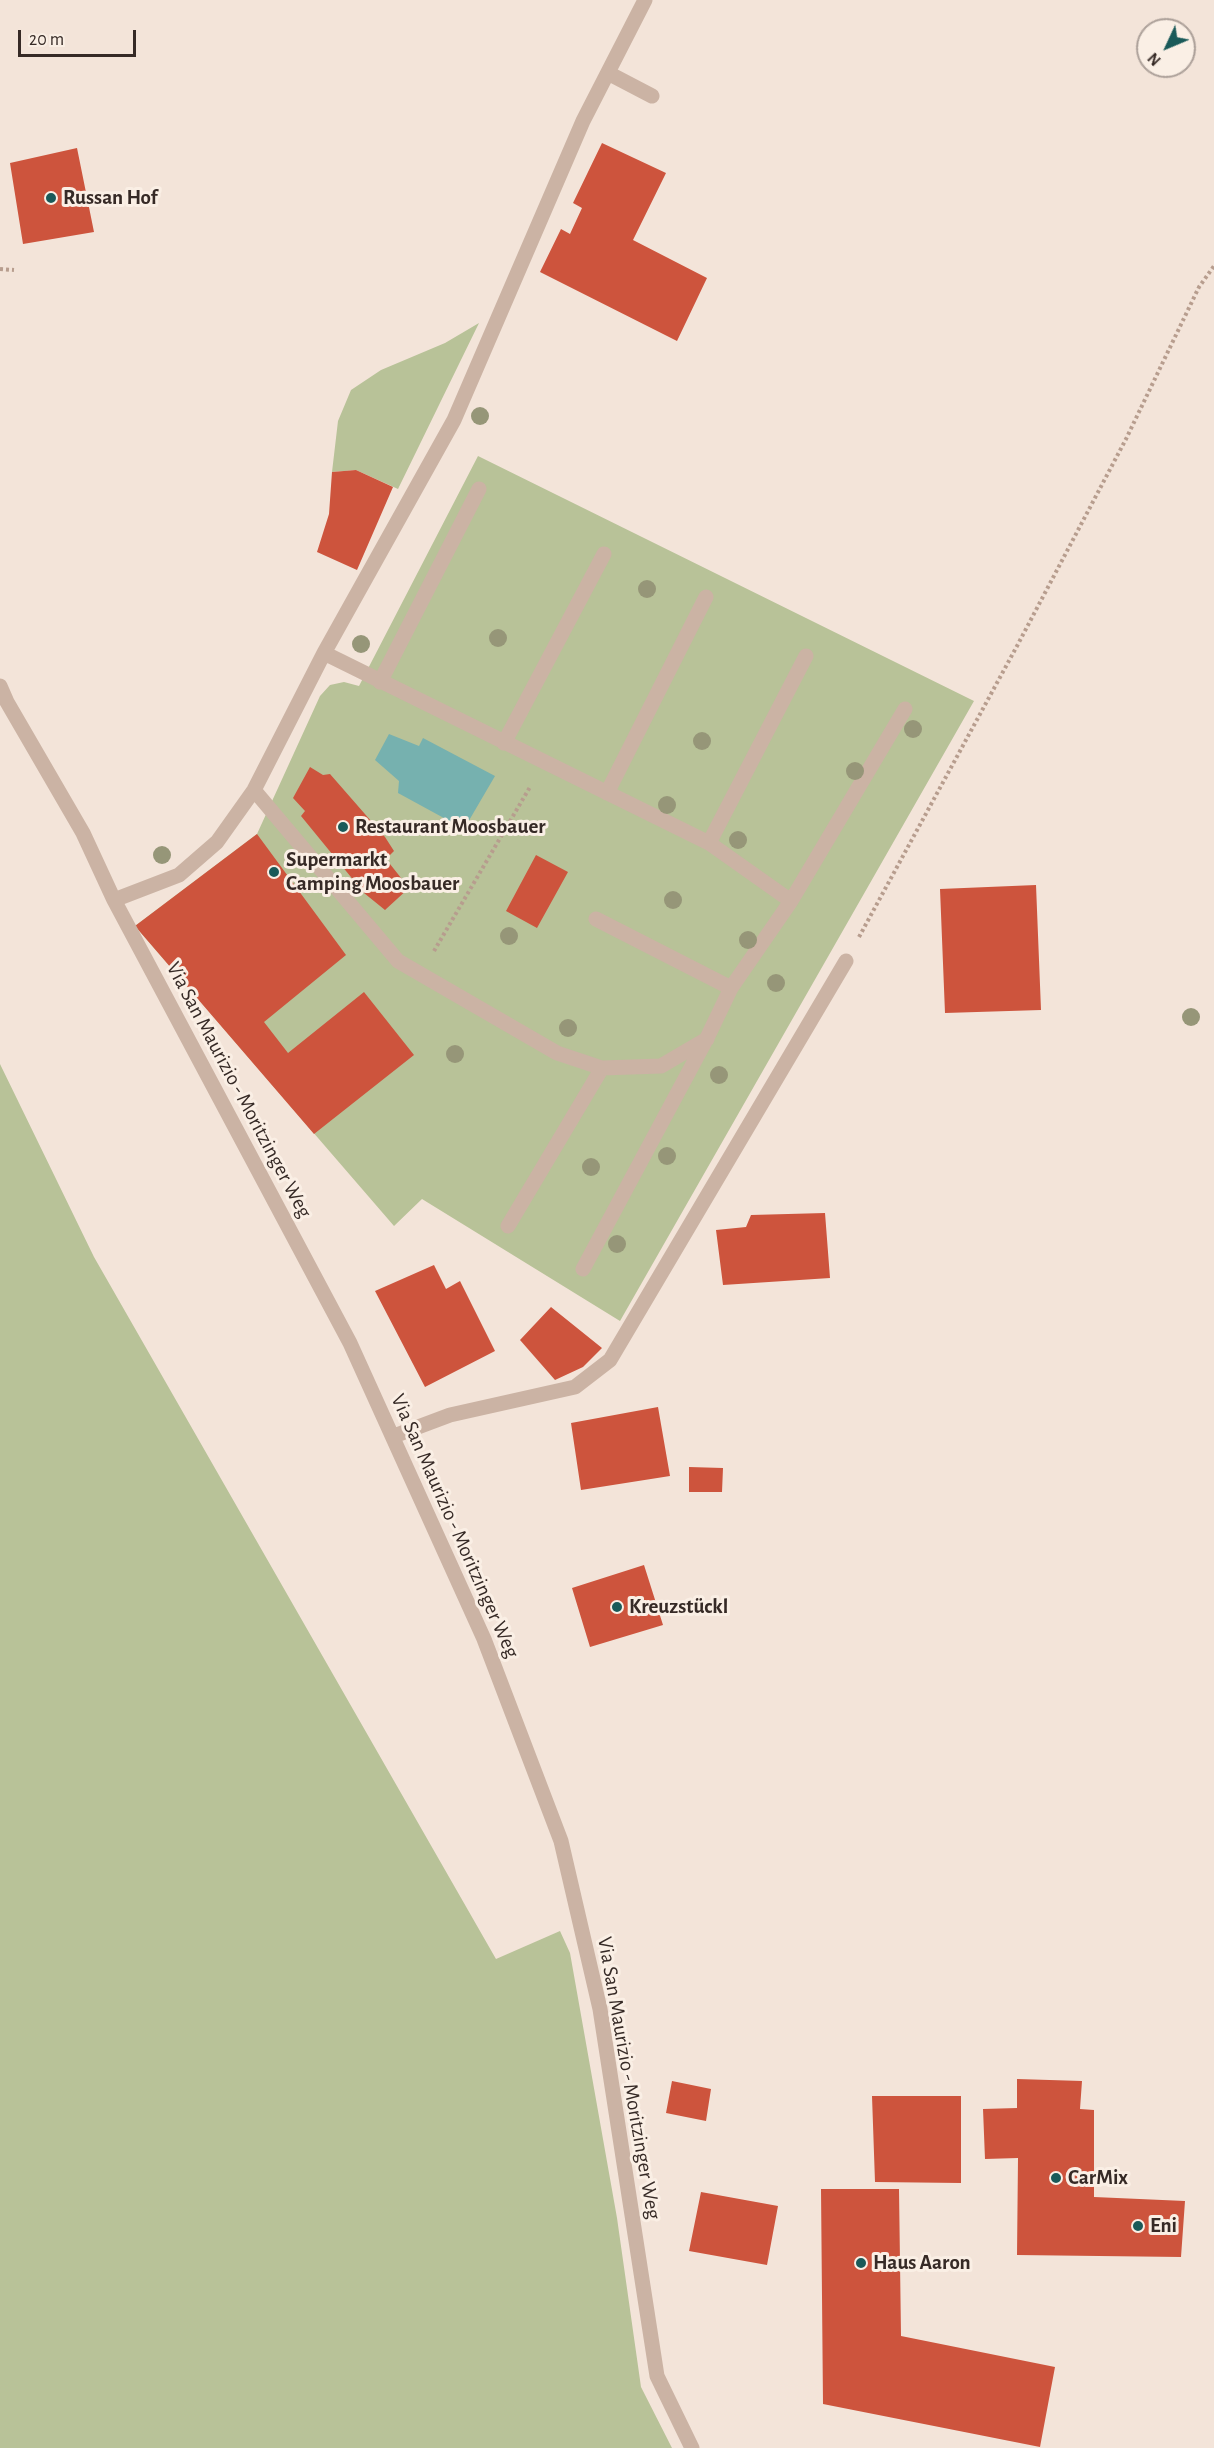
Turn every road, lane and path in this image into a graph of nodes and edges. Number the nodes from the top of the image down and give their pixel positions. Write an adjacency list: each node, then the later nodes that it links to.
1 (645, 0): 2 (street)
2 (608, 73): 3 (street); 10 (street)
3 (652, 96)
4 (1214, 266): 24 (path)
5 (0, 269): 6 (path)
6 (14, 270)
7 (480, 489): 12 (street)
8 (604, 554): 15 (street)
9 (706, 597): 18 (street)
10 (324, 653): 12 (street); 17 (street)
11 (806, 656): 19 (street)
12 (380, 682): 15 (street)
13 (0, 686): 20 (street, Via San Maurizio - Moritzinger Weg)
14 (905, 709): 21 (street)
15 (504, 743): 16 (street)
16 (544, 763): 18 (street); 23 (path)
17 (254, 790): 20 (street); 23 (street)
18 (607, 793): 19 (street)
19 (709, 843): 21 (street)
20 (114, 900): 30 (street, Via San Maurizio - Moritzinger Weg)
21 (790, 901): 25 (street)
22 (596, 918): 25 (street)
23 (398, 961): 27 (street)
24 (846, 961): 30 (street)
25 (731, 988): 26 (street)
26 (707, 1038): 27 (street); 29 (street)
27 (602, 1068): 28 (street)
28 (508, 1226)
29 (583, 1269)
30 (394, 1436): 31 (street, Via San Maurizio - Moritzinger Weg)
31 (692, 2448)

